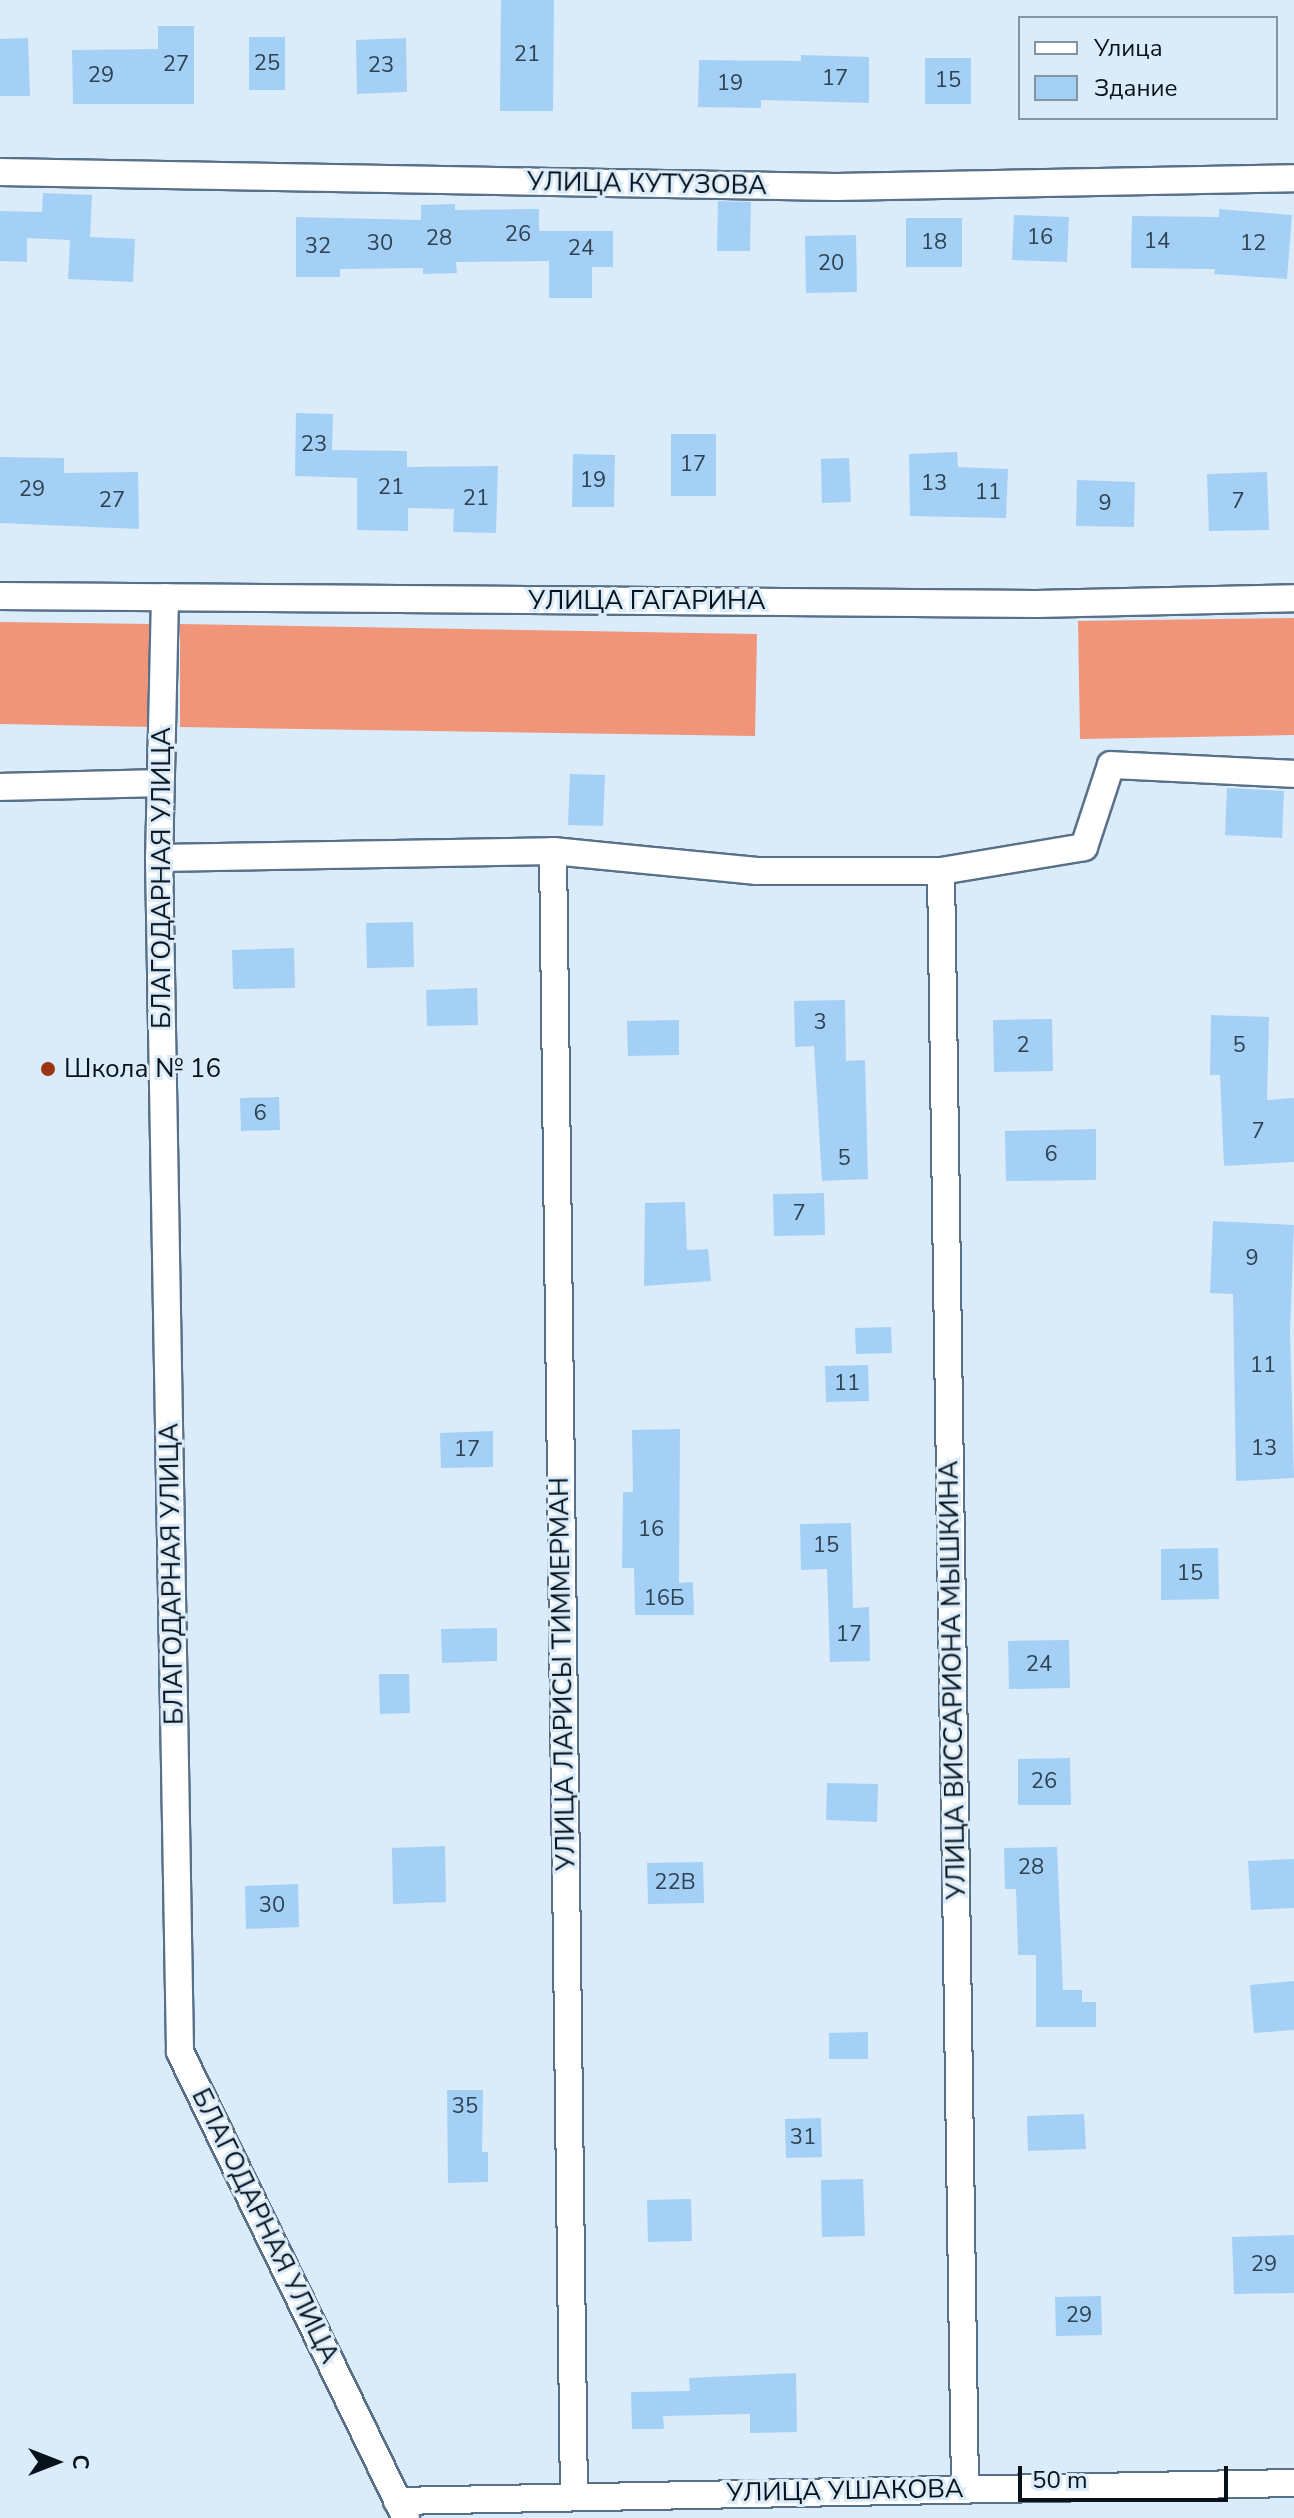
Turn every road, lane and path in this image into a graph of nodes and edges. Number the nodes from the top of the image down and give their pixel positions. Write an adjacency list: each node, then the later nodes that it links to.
1 (0, 172): 2 (street, УЛИЦА КУТУЗОВА)
2 (1294, 178)
3 (0, 596): 4 (street, УЛИЦА ГАГАРИНА)
4 (165, 597): 5 (street, УЛИЦА ГАГАРИНА); 7 (street, БЛАГОДАРНАЯ УЛИЦА)
5 (1293, 601)
6 (1294, 774): 11 (street)
7 (160, 783): 8 (street); 10 (street, БЛАГОДАРНАЯ УЛИЦА)
8 (0, 787)
9 (553, 851): 10 (street); 11 (street); 14 (street, УЛИЦА ЛАРИСЫ ТИММЕРМАН)
10 (159, 858): 15 (street, БЛАГОДАРНАЯ УЛИЦА)
11 (941, 871): 13 (street, УЛИЦА ВИССАРИОНА МЫШКИНА)
12 (1294, 2483): 13 (street, УЛИЦА УШАКОВА)
13 (965, 2488): 14 (street, УЛИЦА УШАКОВА)
14 (574, 2497): 15 (street, УЛИЦА УШАКОВА)
15 (401, 2509)

